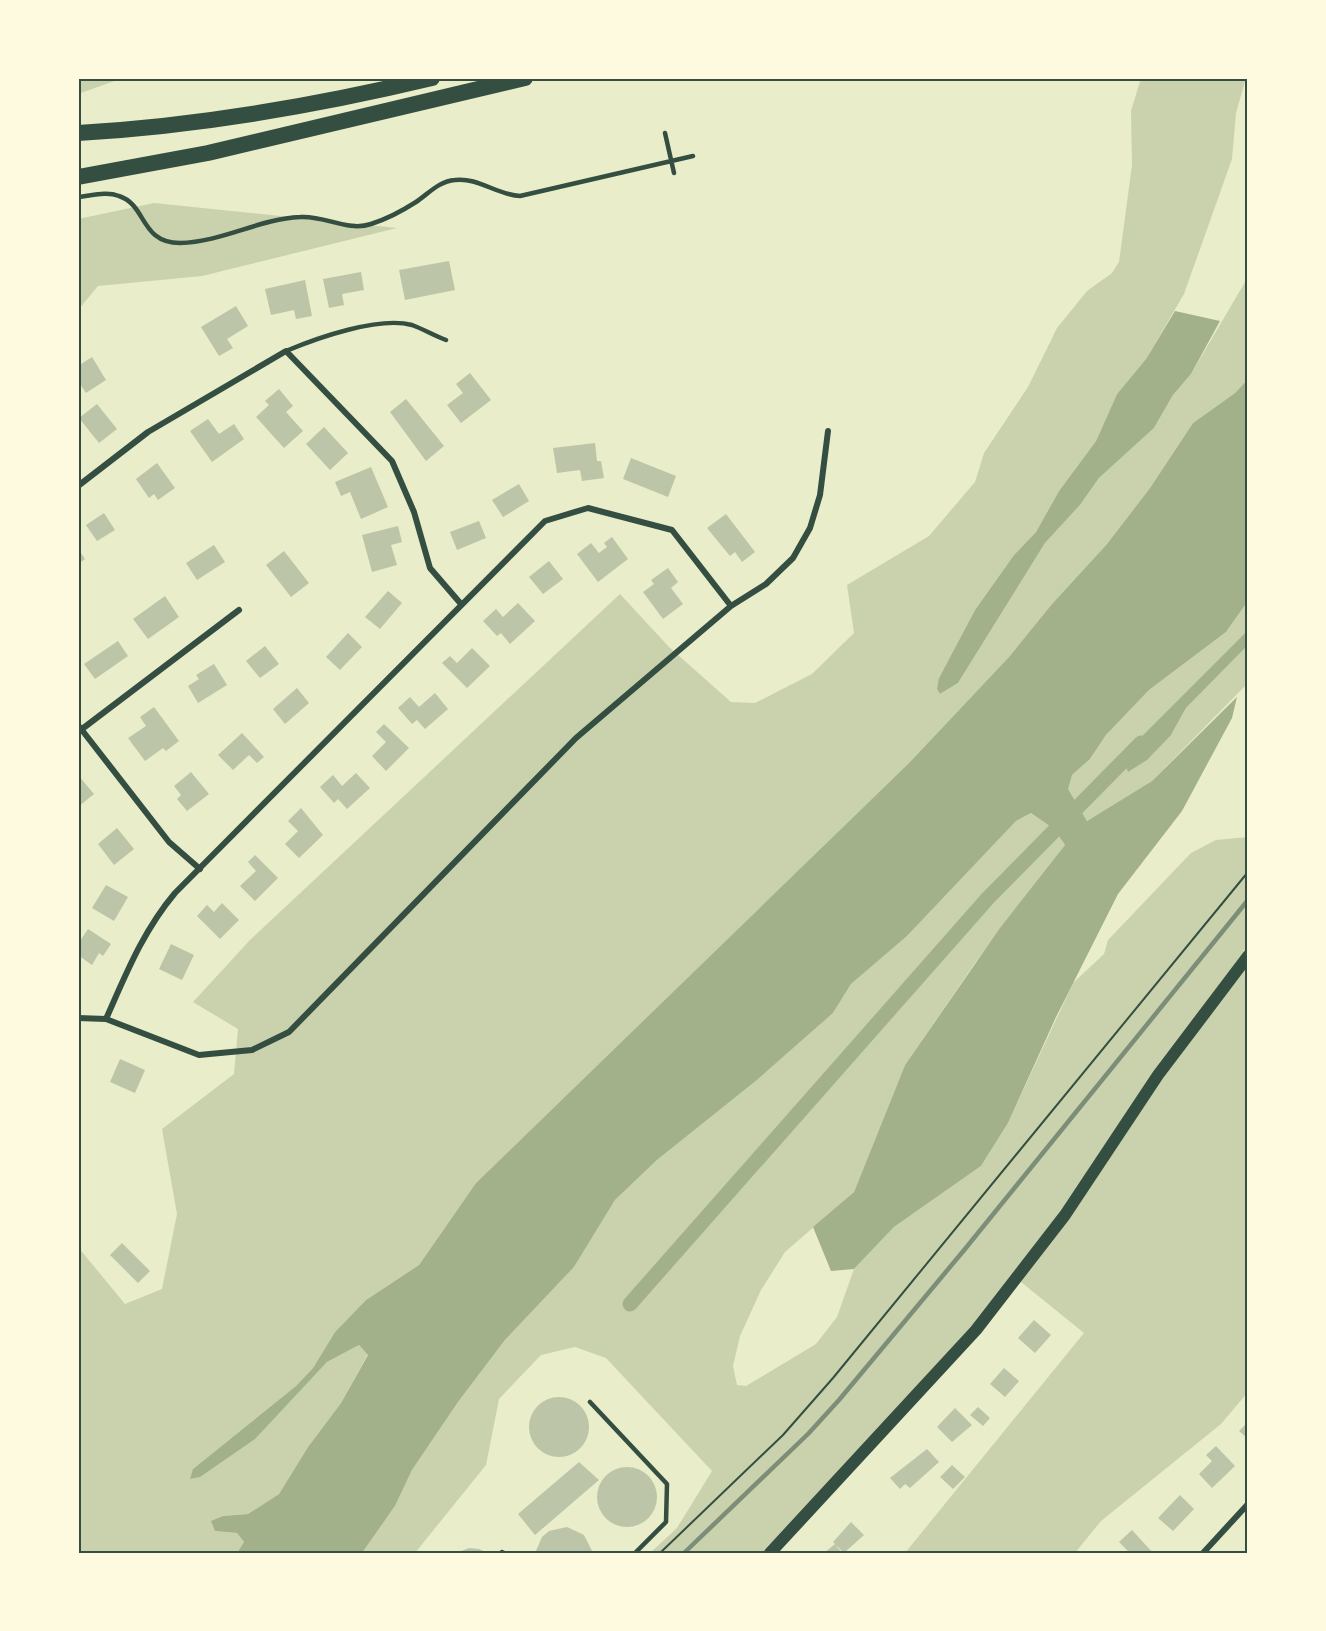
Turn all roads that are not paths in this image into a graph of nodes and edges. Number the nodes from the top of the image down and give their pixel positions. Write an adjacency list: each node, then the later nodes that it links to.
1 (432, 78): 3 (highway)
2 (525, 78): 8 (highway)
3 (78, 133)
4 (665, 134): 6 (lane)
5 (693, 156): 6 (lane)
6 (671, 160): 7 (lane); 9 (lane)
7 (674, 173)
8 (78, 177)
9 (78, 197)
10 (446, 340): 11 (lane)
11 (286, 351): 13 (street); 14 (street)
12 (828, 431): 15 (street)
13 (78, 486)
14 (461, 604): 15 (street); 18 (street)
15 (731, 606): 21 (street)
16 (238, 610): 17 (street)
17 (80, 727): 18 (street)
18 (200, 869): 21 (street)
19 (1248, 956): 25 (main road)
20 (78, 1018): 21 (street)
21 (106, 1019)
22 (590, 1402): 24 (lane)
23 (1248, 1504): 26 (street)
24 (635, 1553)
25 (770, 1553)
26 (1203, 1553)

